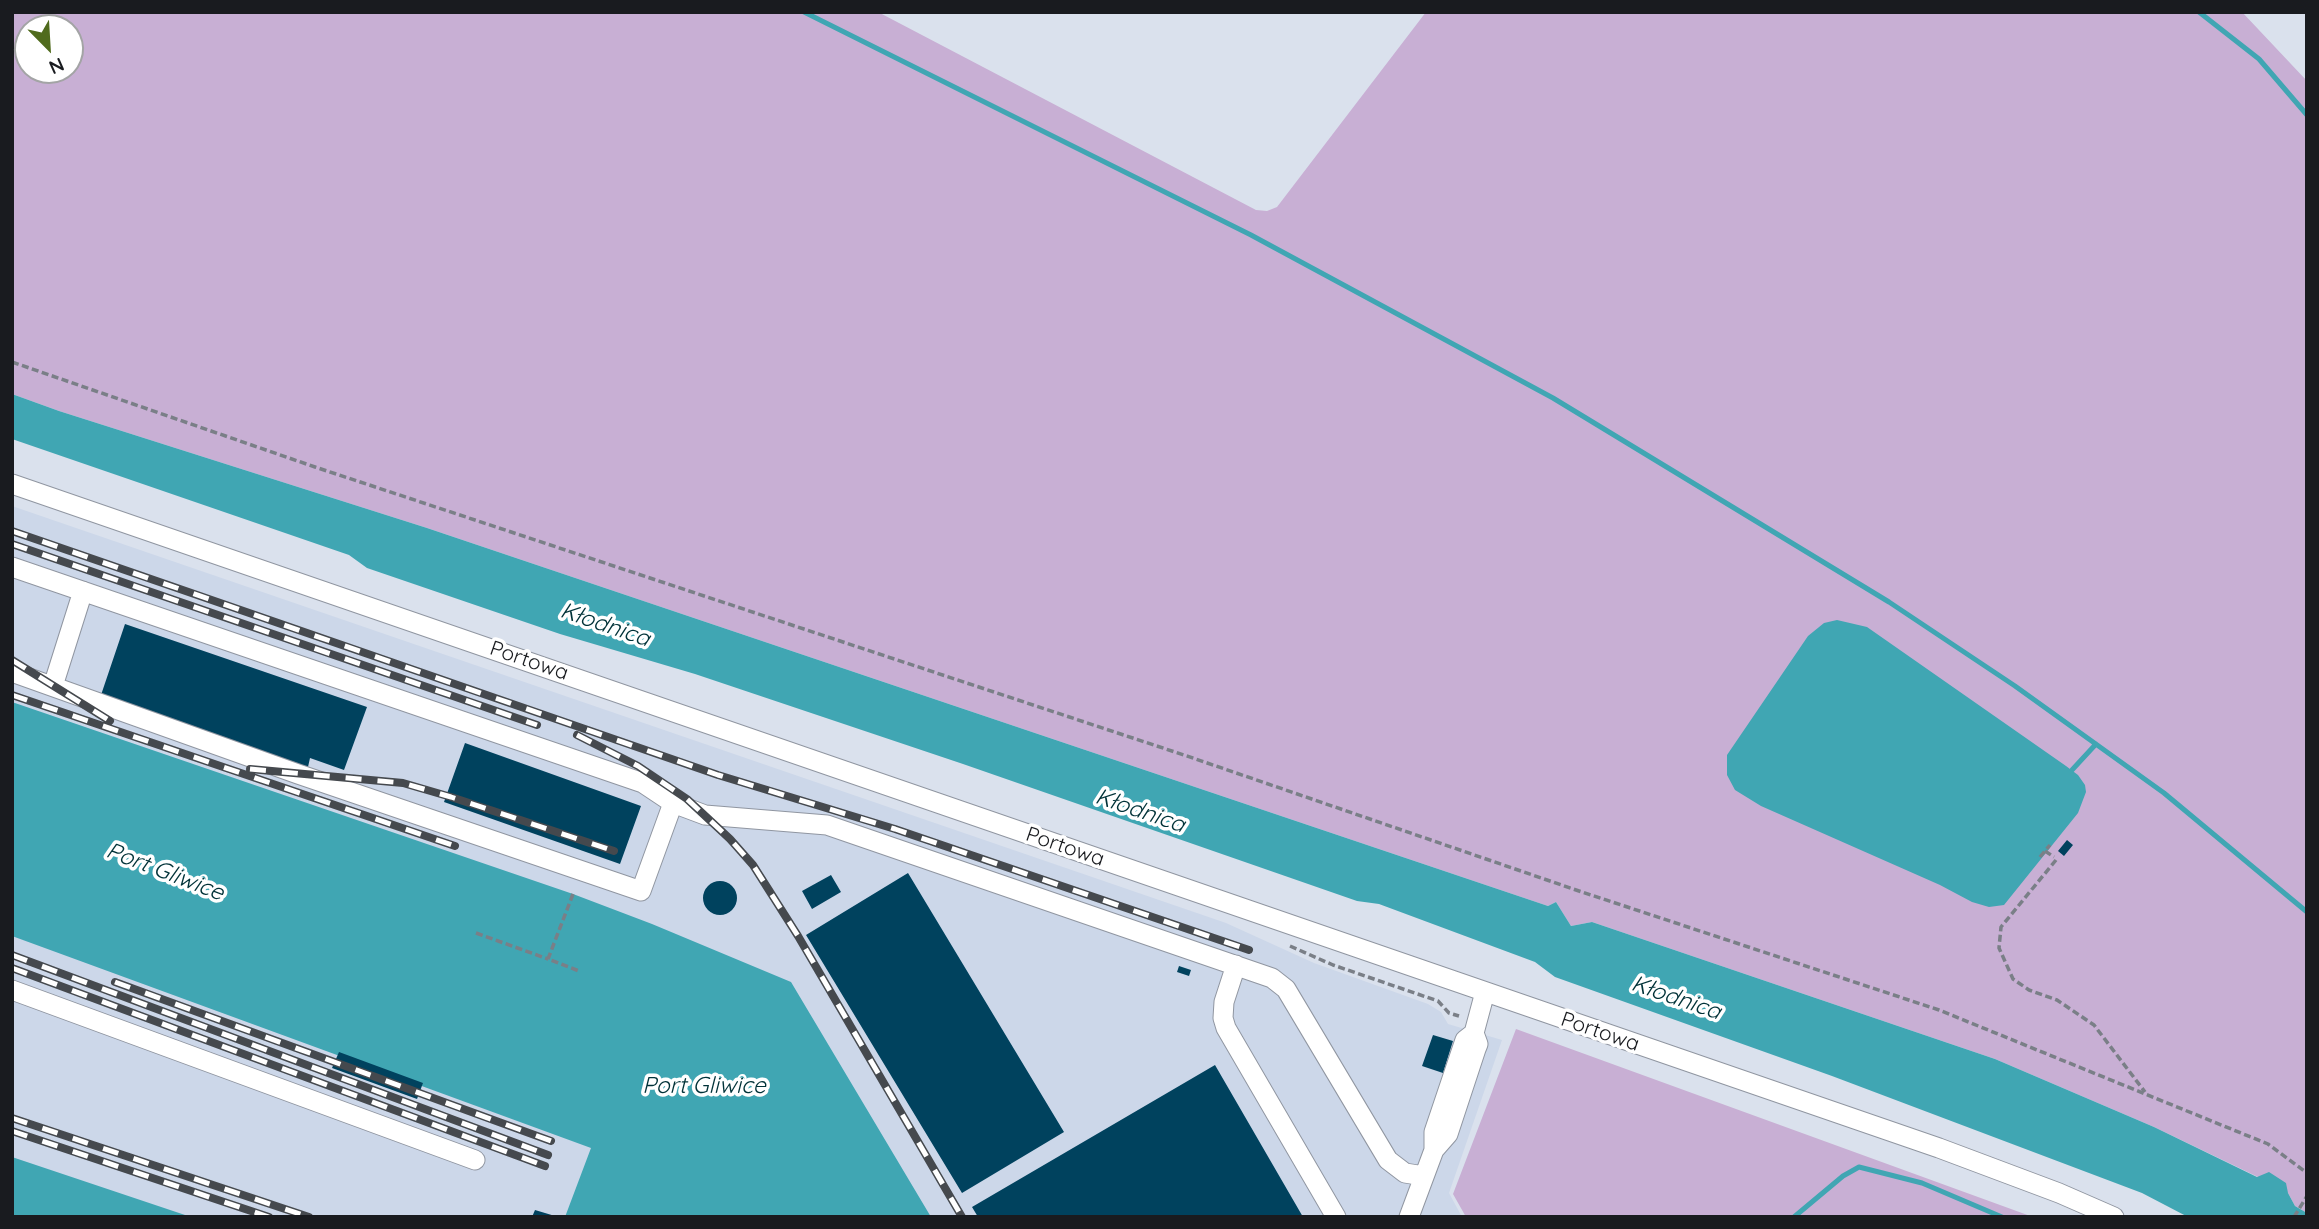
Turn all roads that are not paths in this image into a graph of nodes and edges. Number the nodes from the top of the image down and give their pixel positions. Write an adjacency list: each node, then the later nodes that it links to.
1 (12, 484): 9 (street, Portowa)
2 (12, 566): 3 (street)
3 (83, 591): 5 (street); 6 (street)
4 (12, 672): 5 (street)
5 (53, 685): 6 (street)
6 (673, 803): 7 (street)
7 (1236, 965): 11 (street); 12 (street)
8 (12, 990): 10 (street)
9 (1485, 992): 11 (street); 14 (street, Portowa)
10 (475, 1160)
11 (1424, 1176): 13 (street)
12 (1336, 1217)
13 (1409, 1217)
14 (2114, 1217)

